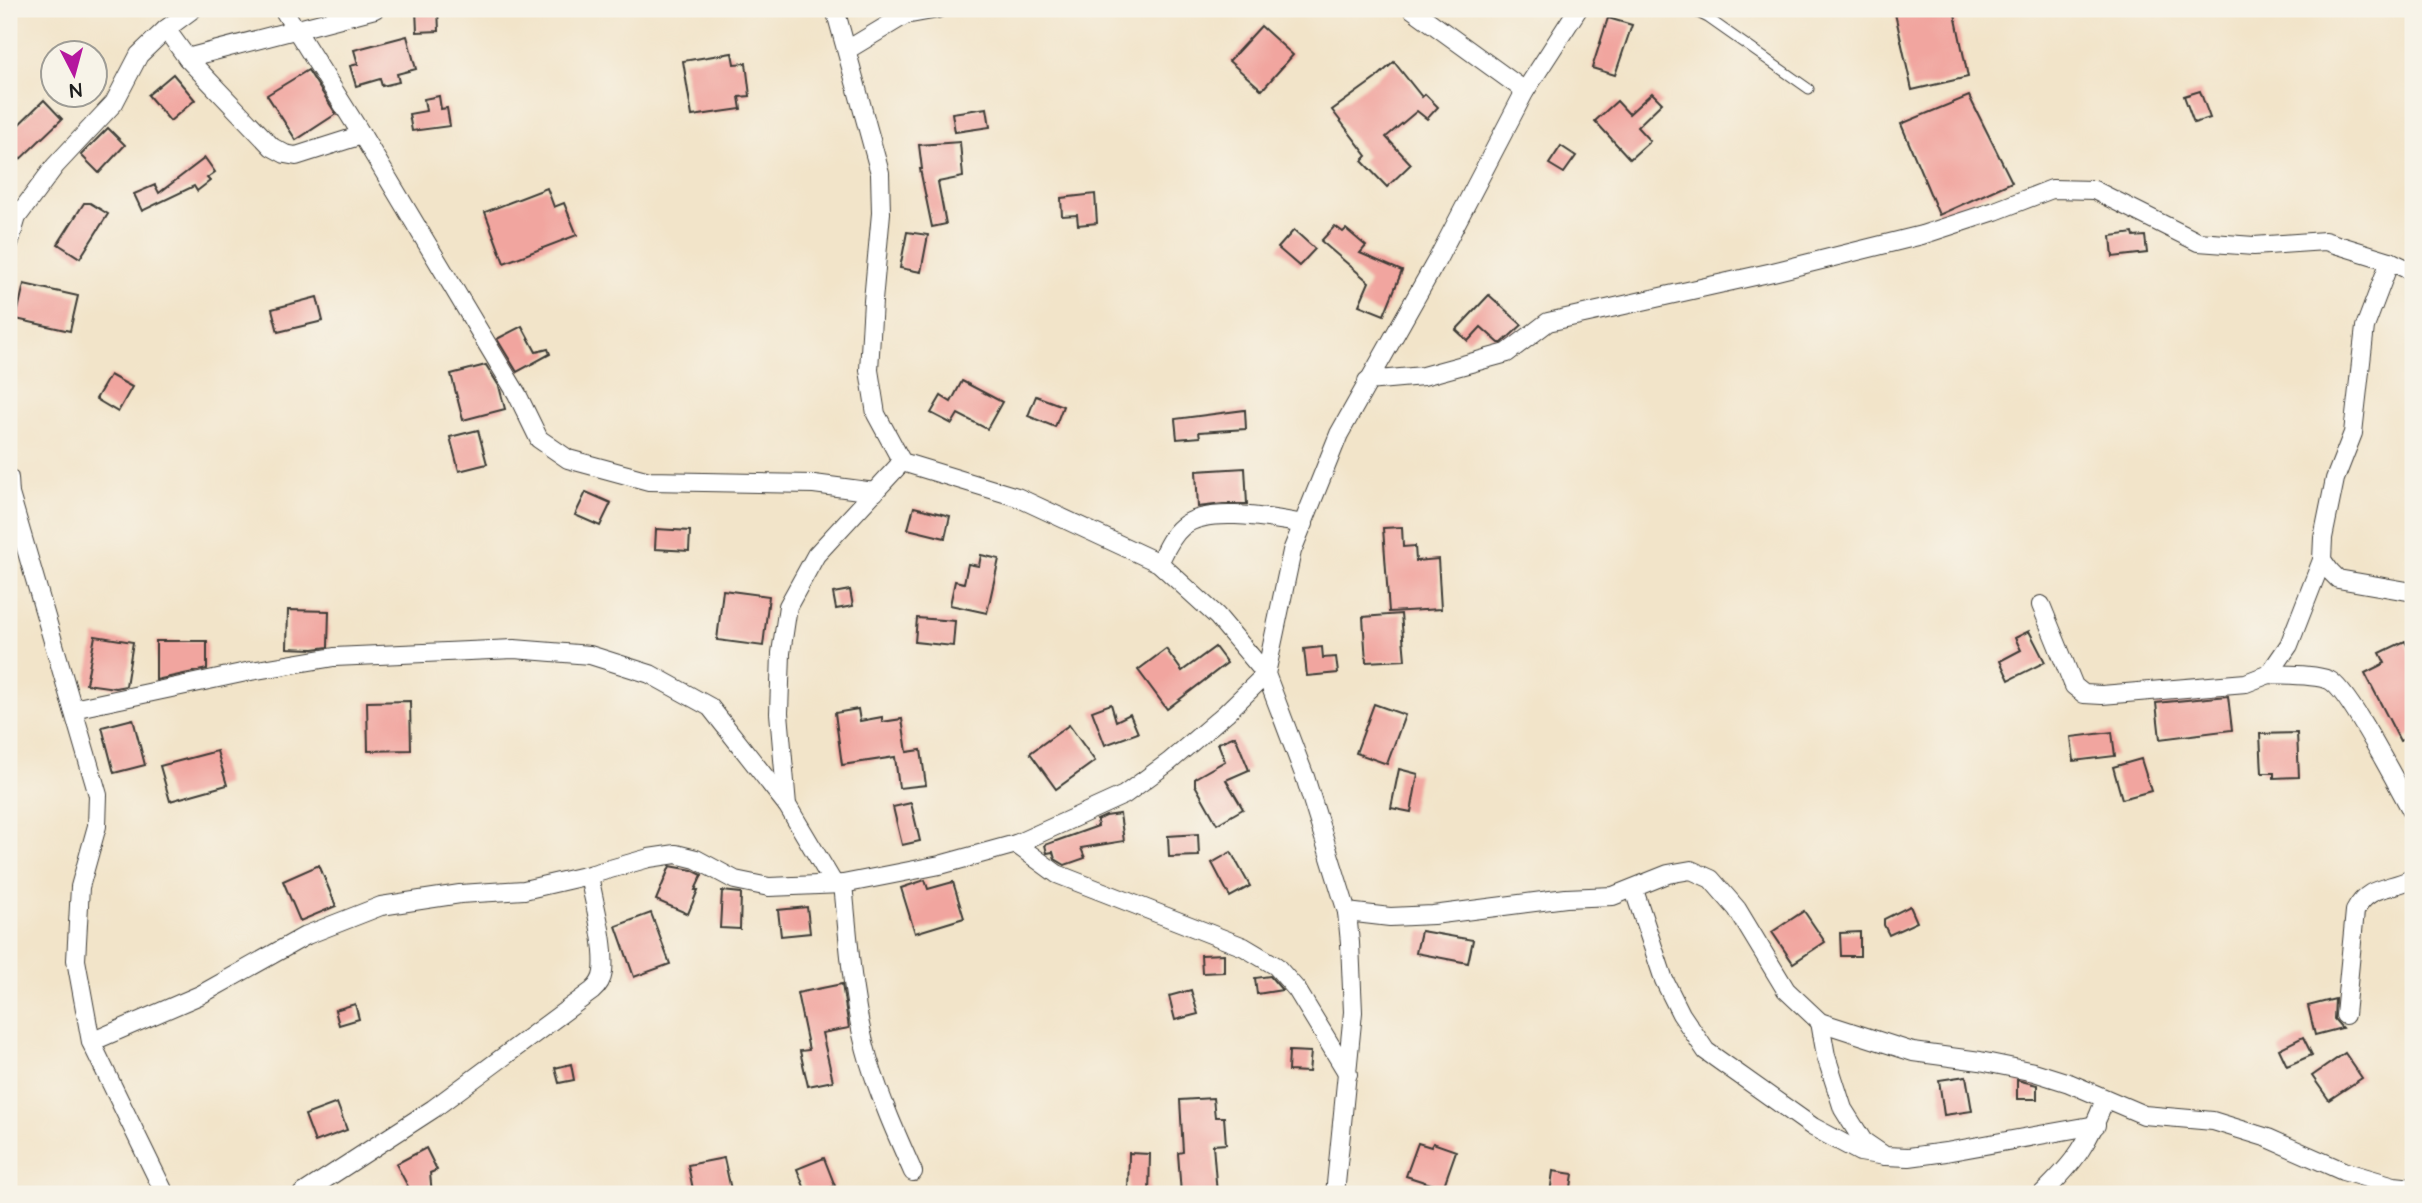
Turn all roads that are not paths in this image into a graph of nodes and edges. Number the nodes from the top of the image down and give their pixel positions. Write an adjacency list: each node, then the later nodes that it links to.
1 (193, 9): 9 (street)
2 (283, 9): 10 (street)
3 (374, 9): 10 (street)
4 (835, 9): 11 (street)
5 (938, 9): 11 (street)
6 (1412, 9): 14 (street)
7 (1578, 9): 14 (street)
8 (1690, 9): 13 (lane)
9 (166, 29): 12 (street); 16 (street)
10 (295, 30): 12 (street); 15 (street)
11 (847, 50): 20 (street)
12 (187, 58): 15 (street)
13 (1809, 89)
14 (1525, 91): 19 (street)
15 (362, 135): 22 (street)
16 (9, 244)
17 (2390, 261): 18 (street); 19 (street); 24 (street)
18 (2413, 272)
19 (1367, 381): 23 (street)
20 (902, 462): 22 (street); 25 (street)
21 (9, 478): 30 (street)
22 (875, 492): 31 (street)
23 (1304, 524): 25 (street); 28 (street)
24 (2322, 560): 26 (street); 29 (street)
25 (1159, 563): 28 (street)
26 (2413, 592)
27 (2041, 606): 29 (street)
28 (1266, 674): 33 (street); 38 (street)
29 (2269, 674): 32 (street)
30 (73, 709): 31 (street); 41 (street)
31 (787, 805): 36 (street)
32 (2413, 813)
33 (1016, 844): 36 (street); 42 (street)
34 (589, 875): 36 (street); 41 (street); 49 (street)
35 (2413, 878): 39 (street)
36 (838, 884): 46 (street)
37 (1634, 890): 38 (street); 40 (street); 45 (street)
38 (1346, 912): 42 (street)
39 (2345, 1015)
40 (1820, 1022): 43 (street); 45 (street)
41 (91, 1042): 48 (street)
42 (1348, 1073): 50 (street)
43 (2105, 1099): 44 (street); 47 (street)
44 (2096, 1125): 45 (street); 51 (street)
45 (1885, 1156)
46 (913, 1172)
47 (2413, 1188)
48 (165, 1194)
49 (302, 1194)
50 (1335, 1194)
51 (2042, 1194)

